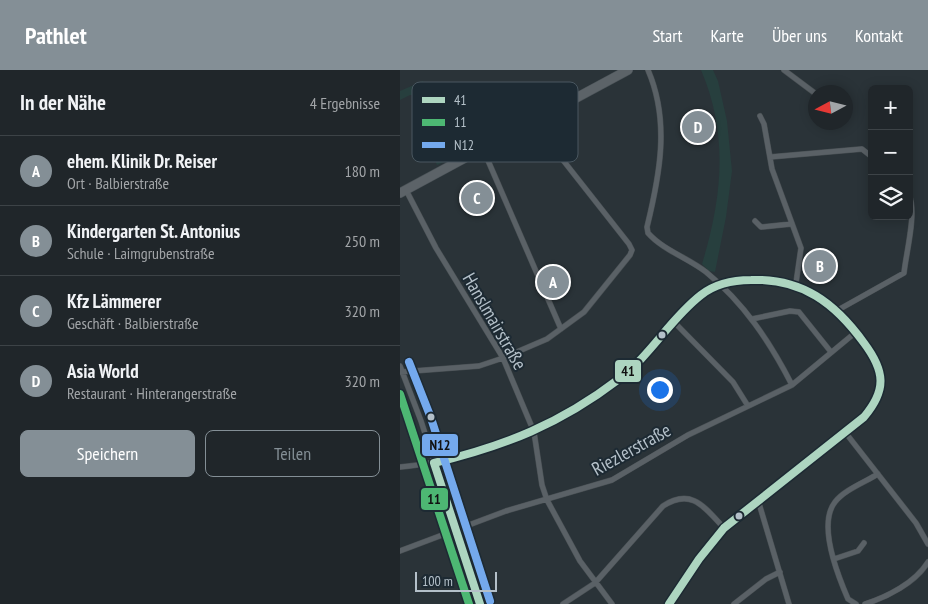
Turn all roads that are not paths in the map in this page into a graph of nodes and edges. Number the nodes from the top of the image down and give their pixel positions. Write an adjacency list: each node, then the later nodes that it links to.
1 (628, 70): 5 (main road)
2 (648, 70): 17 (street)
3 (784, 70): 4 (street)
4 (808, 88)
5 (578, 97)
6 (760, 116): 8 (street)
7 (868, 154): 8 (street)
8 (770, 157): 15 (street)
9 (458, 162): 12 (main road)
10 (489, 162): 21 (street)
11 (564, 162): 21 (street)
12 (403, 191): 24 (street, Hanslmairstraße)
13 (910, 220): 18 (street)
14 (755, 222): 15 (street)
15 (791, 224): 16 (street)
16 (796, 283): 17 (street); 18 (street)
17 (719, 284): 19 (street); 20 (street)
18 (838, 310): 22 (street)
19 (752, 319): 23 (street); 26 (street)
20 (675, 323): 27 (street); 28 (street)
21 (560, 330): 24 (street)
22 (856, 332): 23 (street, Riezlerstraße); 29 (street)
23 (831, 352): 26 (street, Riezlerstraße)
24 (504, 358): 25 (street); 28 (street, Hanslmairstraße)
25 (401, 370): 30 (street)
26 (792, 385): 27 (street, Riezlerstraße)
27 (748, 406): 33 (street, Riezlerstraße)
28 (534, 432): 30 (street); 33 (street, Hanslmairstraße)
29 (845, 432): 32 (street); 34 (street)
30 (434, 463): 31 (street); 36 (street)
31 (400, 467)
32 (878, 474): 38 (street); 40 (street)
33 (547, 500): 36 (street, Riezlerstraße); 43 (street, Hanslmairstraße)
34 (758, 500): 35 (street); 42 (street)
35 (724, 528): 43 (street); 47 (street)
36 (456, 529): 39 (street, Riezlerstraße); 44 (street)
37 (864, 544): 40 (street)
38 (928, 544)
39 (400, 551)
40 (834, 558): 50 (street)
41 (928, 562): 51 (street)
42 (780, 572): 48 (street); 49 (street)
43 (595, 583): 45 (street); 46 (street, Hanslmairstraße)
44 (480, 604)
45 (563, 604)
46 (612, 604)
47 (670, 604)
48 (734, 604)
49 (790, 604)
50 (856, 604)
51 (865, 604)

